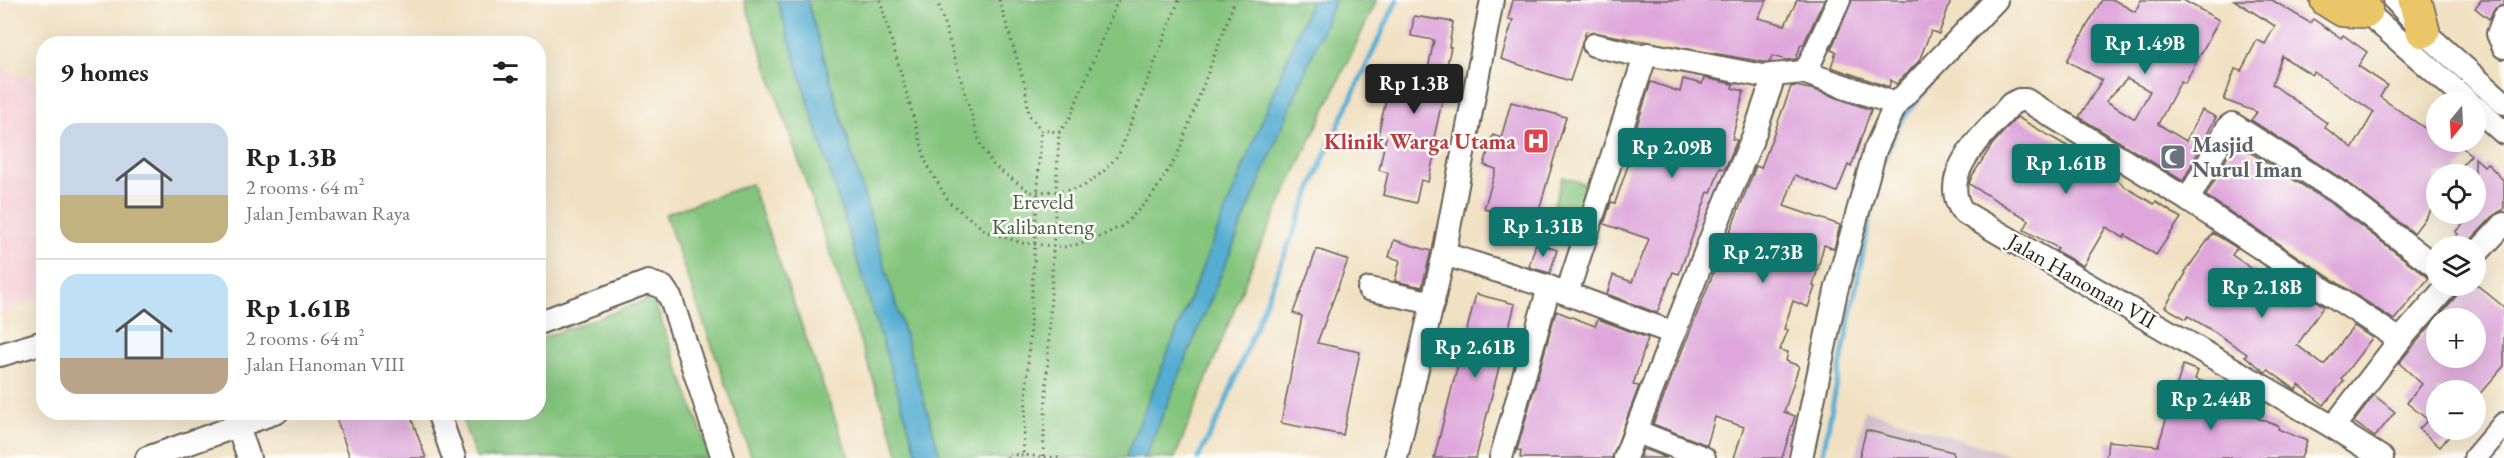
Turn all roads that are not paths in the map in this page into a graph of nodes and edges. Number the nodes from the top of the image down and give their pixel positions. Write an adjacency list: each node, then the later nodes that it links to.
1 (1492, 0): 22 (street)
2 (1839, 0): 12 (street)
3 (2327, 0): 6 (highway)
4 (2415, 0): 8 (highway)
5 (1984, 4): 16 (street)
6 (2371, 4): 8 (street); 14 (street)
7 (2504, 18): 10 (street)
8 (2423, 31): 15 (street)
9 (1594, 45): 11 (street)
10 (2504, 47)
11 (1647, 56): 13 (street); 25 (street)
12 (1803, 72): 13 (street); 16 (street)
13 (1774, 76): 29 (street)
14 (2459, 92)
15 (2503, 99)
16 (1896, 104): 47 (street)
17 (2486, 117): 18 (street)
18 (2504, 133)
19 (2188, 200): 23 (street); 30 (street); 37 (street, Jalan Hanoman VII)
20 (2504, 224): 21 (street)
21 (2486, 243)
22 (1444, 254): 25 (street); 27 (street)
23 (2426, 259)
24 (1369, 289): 27 (street)
25 (1558, 290): 29 (street); 44 (street)
26 (2438, 296): 30 (street)
27 (1433, 303): 43 (street)
28 (546, 320): 42 (street)
29 (1673, 333): 38 (street)
30 (2400, 340): 37 (street)
31 (36, 344): 32 (street)
32 (0, 355)
33 (233, 420): 39 (street)
34 (235, 420): 40 (street)
35 (441, 420): 41 (street)
36 (2504, 424): 49 (street)
37 (2333, 427): 48 (street, Jalan Hanoman VII)
38 (1635, 431): 45 (street); 46 (street)
39 (147, 458)
40 (249, 458)
41 (454, 458)
42 (723, 458)
43 (1396, 458)
44 (1501, 458)
45 (1625, 458)
46 (1704, 458)
47 (1801, 458)
48 (2382, 458)
49 (2475, 458)

